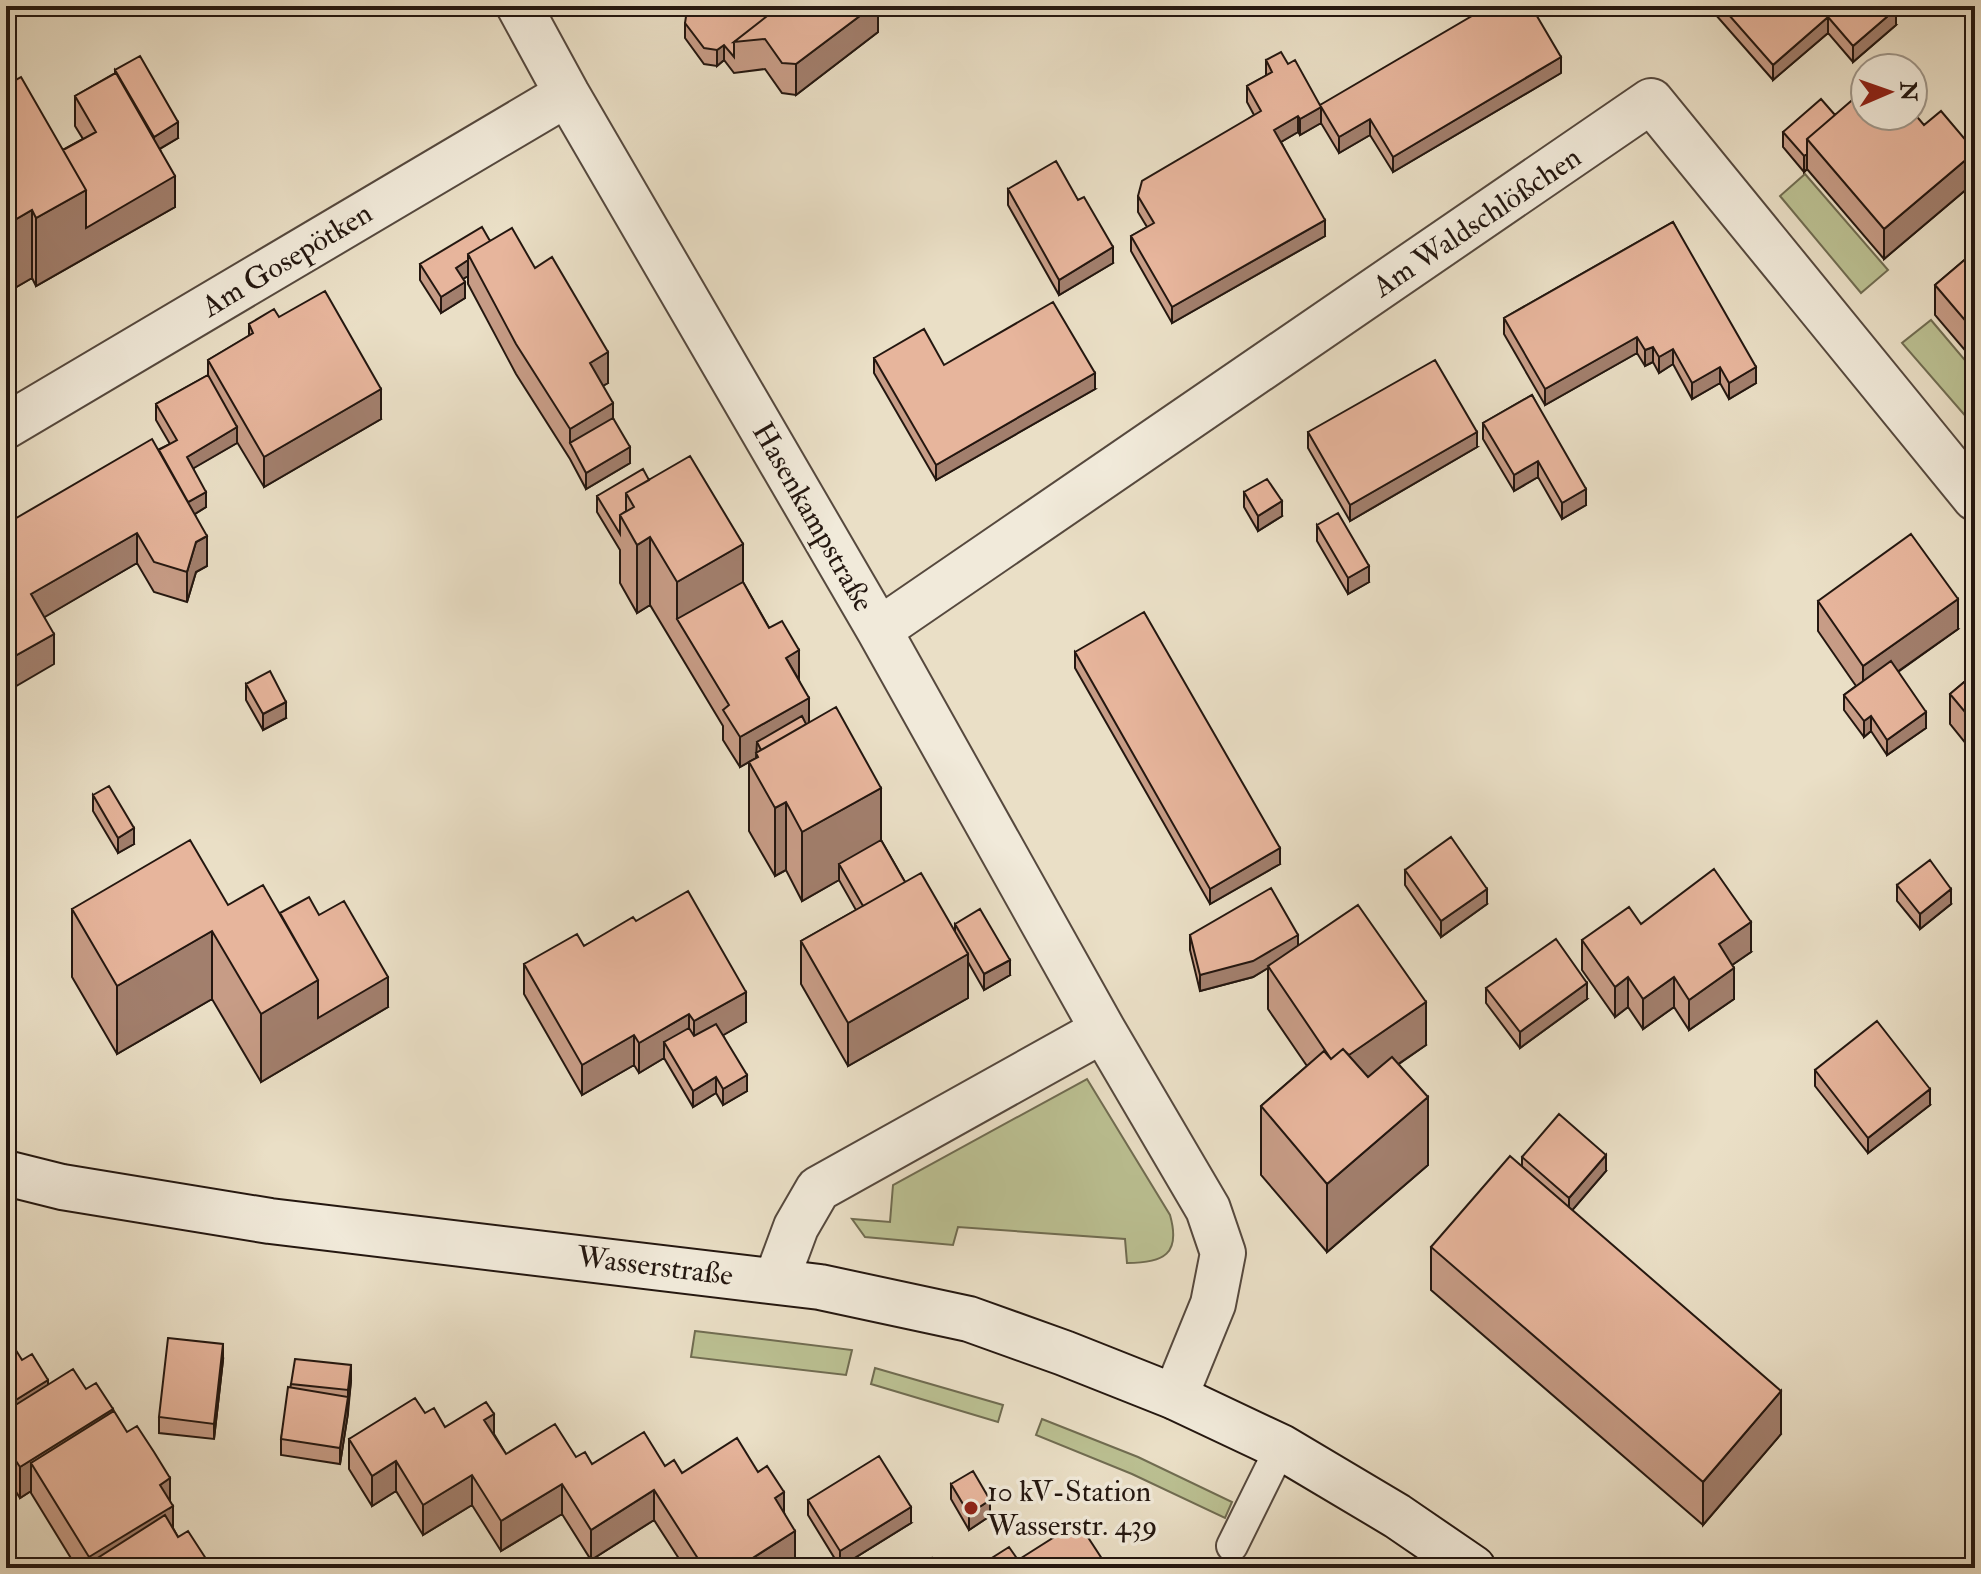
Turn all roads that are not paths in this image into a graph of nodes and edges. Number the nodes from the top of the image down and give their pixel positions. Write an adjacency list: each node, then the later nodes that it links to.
1 (519, 6): 2 (street, Hasenkampstraße)
2 (567, 94): 3 (street, Am Gosepötken); 5 (street, Hasenkampstraße)
3 (6, 426)
4 (1975, 498): 5 (street, Am Waldschlößchen)
5 (879, 630): 6 (street, Hasenkampstraße)
6 (1103, 1030): 8 (street); 9 (street, Hasenkampstraße)
7 (6, 1173): 8 (street, Wasserstraße)
8 (776, 1281): 9 (street, Wasserstraße)
9 (1175, 1397): 10 (street, Wasserstraße)
10 (1281, 1447): 11 (lane); 12 (street, Wasserstraße)
11 (1232, 1546)
12 (1473, 1568)

